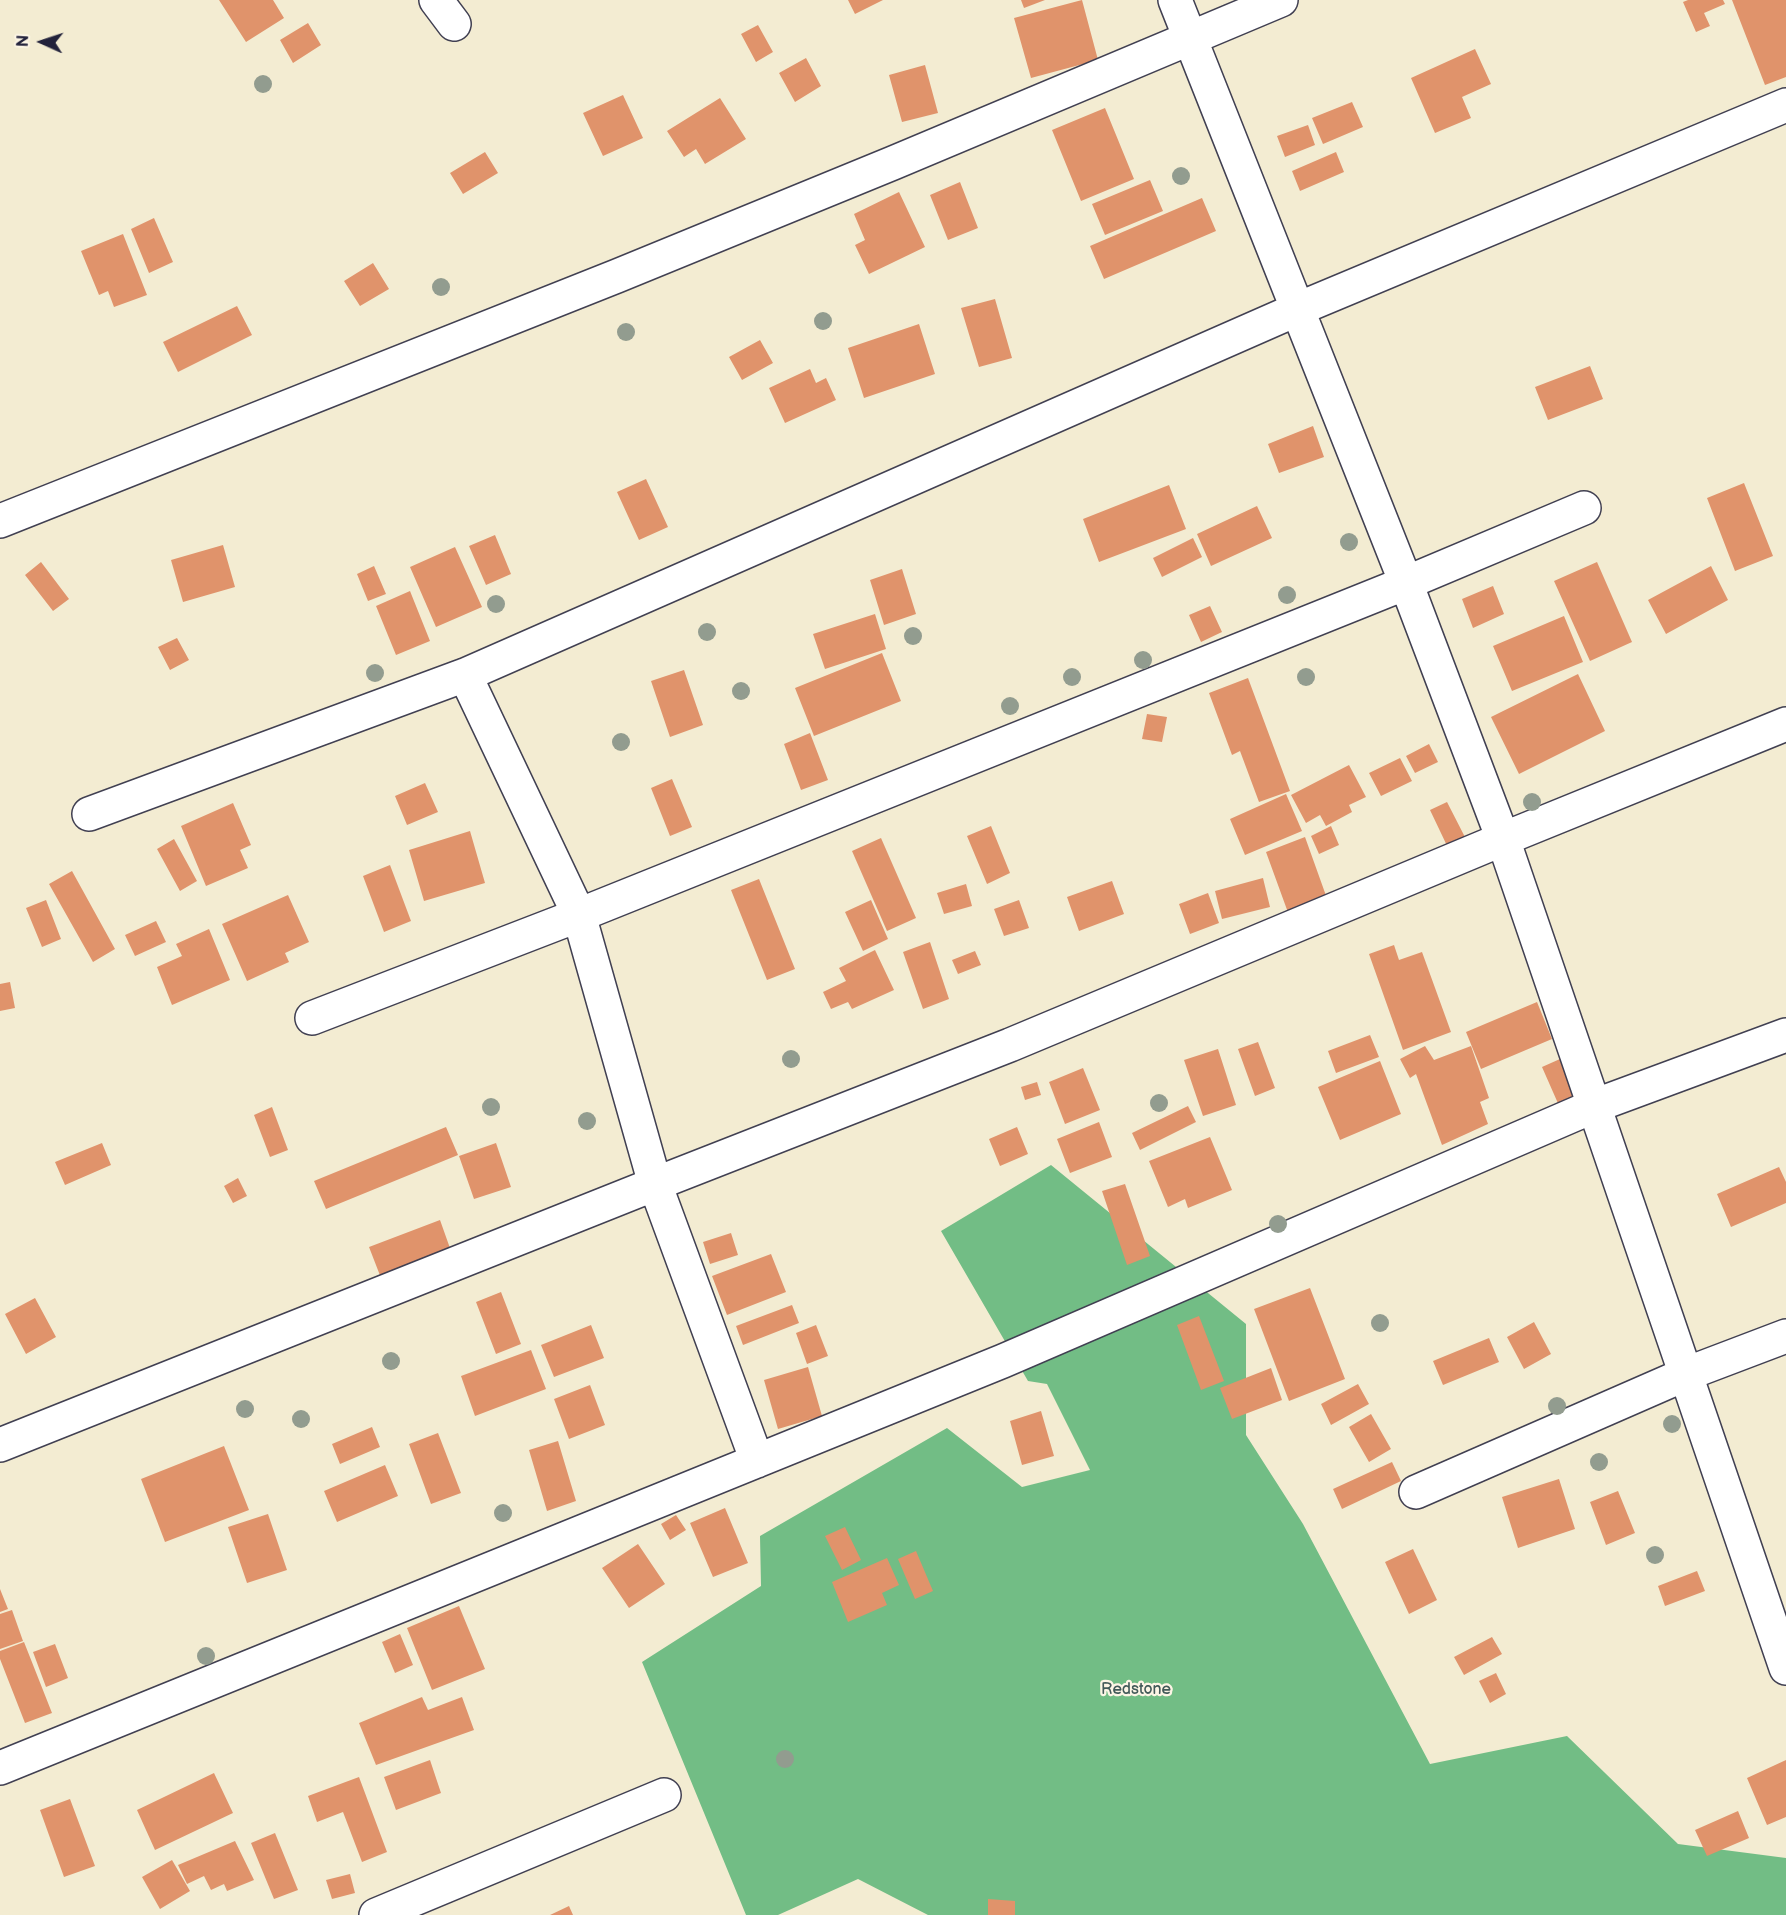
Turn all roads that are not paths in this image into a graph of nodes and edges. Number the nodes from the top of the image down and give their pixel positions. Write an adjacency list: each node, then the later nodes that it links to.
1 (1175, 0): 3 (street)
2 (1281, 0): 3 (street)
3 (1191, 38): 5 (street); 7 (street)
4 (1786, 105): 5 (street)
5 (1298, 309): 8 (street); 9 (street)
6 (1584, 508): 8 (street)
7 (0, 521)
8 (1407, 583): 12 (street); 13 (street)
9 (465, 675): 11 (street); 13 (street)
10 (1786, 724): 12 (street)
11 (89, 814)
12 (1503, 839): 16 (street); 17 (street)
13 (579, 915): 14 (street); 17 (street)
14 (312, 1018)
15 (1786, 1035): 16 (street)
16 (1594, 1106): 19 (street); 21 (street)
17 (655, 1184): 20 (street); 21 (street)
18 (1786, 1336): 19 (street)
19 (1686, 1374): 22 (street); 23 (street)
20 (0, 1445)
21 (757, 1461): 24 (street)
22 (1416, 1492)
23 (1786, 1668)
24 (0, 1767)
25 (664, 1795): 26 (street)
26 (376, 1915)

